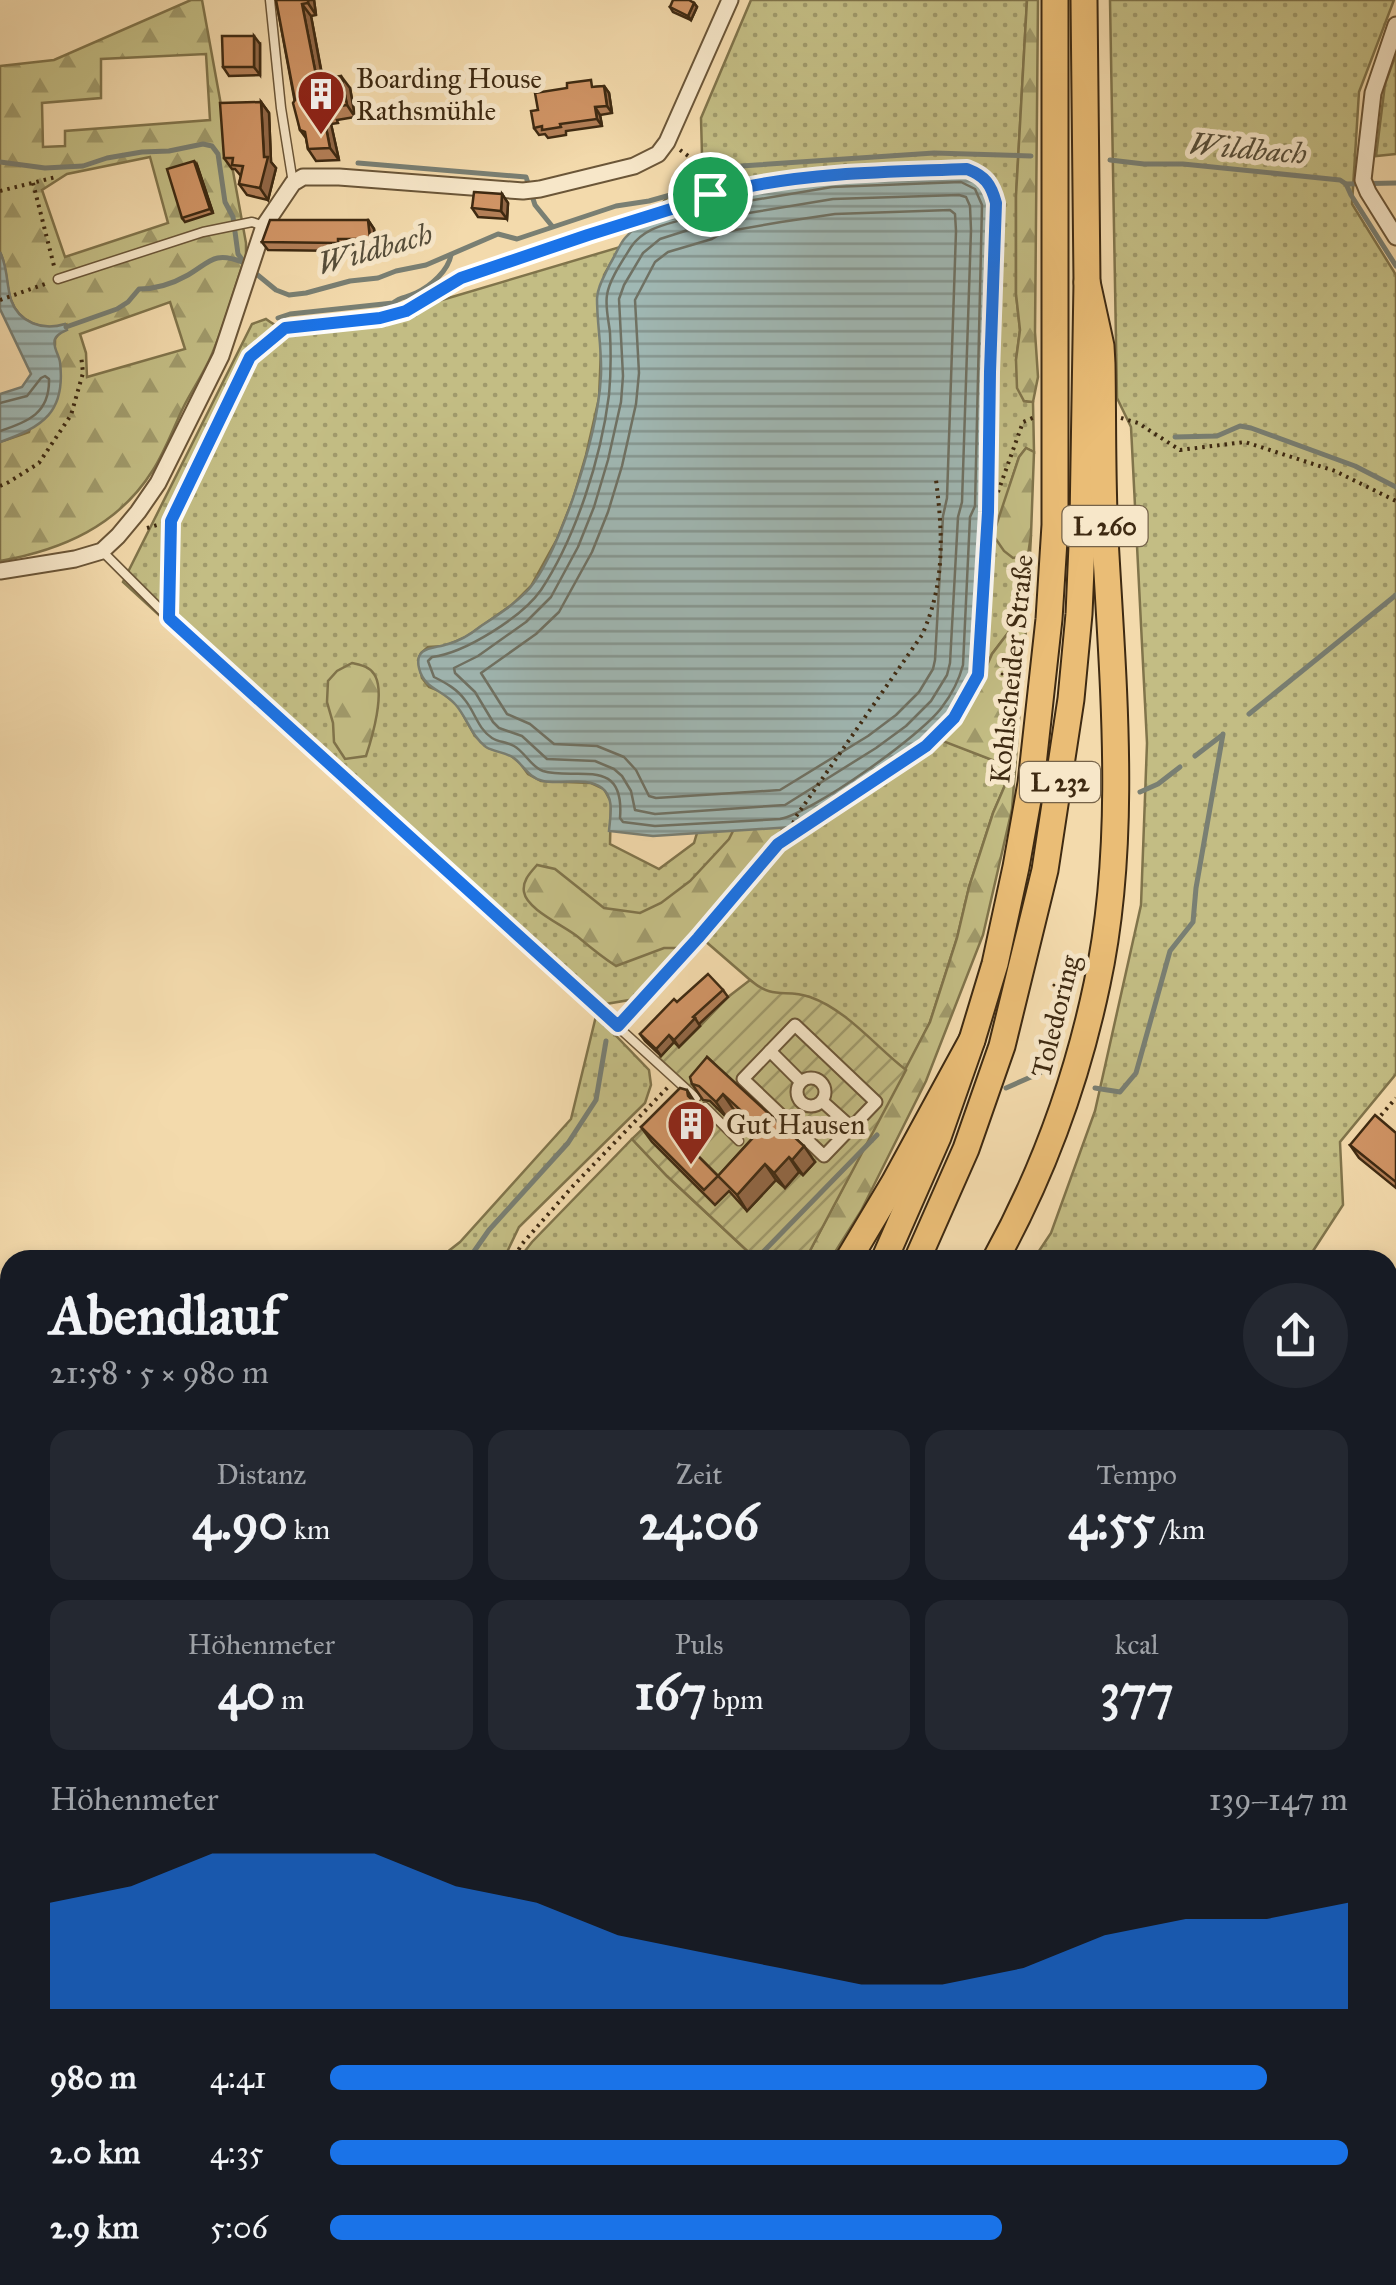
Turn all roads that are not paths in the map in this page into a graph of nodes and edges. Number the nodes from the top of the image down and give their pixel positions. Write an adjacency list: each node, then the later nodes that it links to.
1 (270, 0): 6 (lane)
2 (730, 0): 6 (street)
3 (1055, 0): 13 (main road, Kohlscheider Straße / L 232)
4 (1084, 0): 10 (main road, L 232)
5 (1396, 26): 8 (street)
6 (293, 183): 7 (street)
7 (264, 226): 9 (lane); 11 (street)
8 (1396, 237)
9 (58, 279)
10 (1087, 282): 23 (main road, L 232); 24 (main road, Toledoring / L 260)
11 (102, 550): 12 (street); 16 (lane)
12 (0, 571)
13 (972, 1040): 21 (main road); 22 (main road, Kohlscheider Straße / L 232)
14 (770, 1050): 15 (street); 19 (street); 19 (street)
15 (800, 1081): 17 (street); 17 (street)
16 (696, 1098)
17 (822, 1101): 19 (street)
18 (705, 1107): 20 (lane)
19 (852, 1127)
20 (739, 1141)
21 (854, 1250)
22 (888, 1250)
23 (921, 1250)
24 (1000, 1250)

